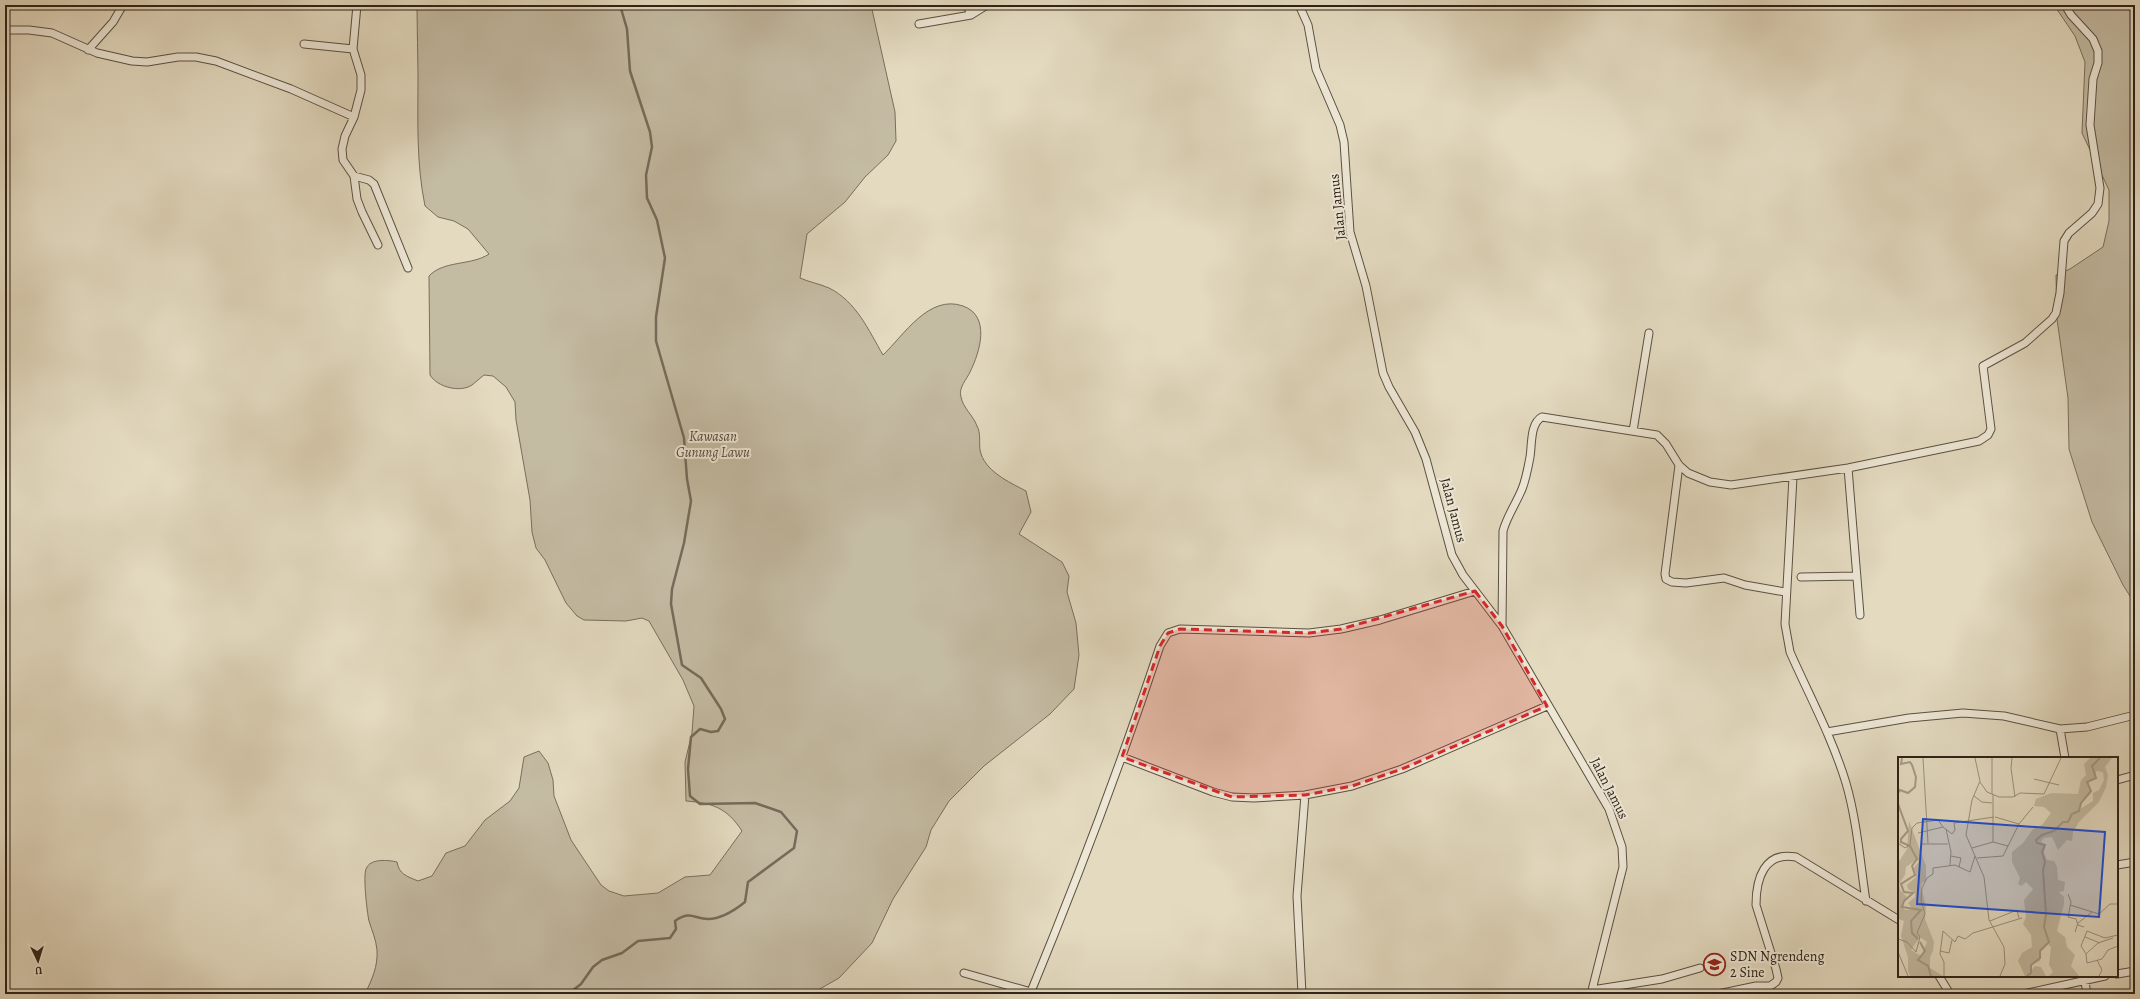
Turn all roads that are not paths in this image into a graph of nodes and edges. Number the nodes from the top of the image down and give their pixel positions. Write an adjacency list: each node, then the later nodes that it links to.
1 (123, 5): 12 (street)
2 (357, 5): 11 (street)
3 (967, 5): 7 (street)
4 (987, 5): 7 (street)
5 (1298, 5): 24 (street, Jalan Jamus)
6 (2065, 5): 20 (street)
7 (971, 15): 8 (street)
8 (919, 24)
9 (5, 30): 12 (street)
10 (304, 44): 11 (street)
11 (353, 49): 13 (street)
12 (88, 50): 13 (street)
13 (354, 117): 14 (street)
14 (354, 176): 15 (street); 16 (street)
15 (378, 244)
16 (408, 268)
17 (1649, 333): 18 (street)
18 (1633, 431): 19 (street); 27 (street)
19 (1679, 465): 21 (street); 25 (street)
20 (1848, 468): 21 (street); 22 (street)
21 (1793, 477): 25 (street)
22 (1857, 576): 23 (street); 26 (street)
23 (1801, 577)
24 (1475, 591): 27 (street, Jalan Jamus); 32 (street)
25 (1785, 592): 31 (street)
26 (1860, 615)
27 (1502, 626): 28 (street, Jalan Jamus)
28 (1547, 706): 36 (street); 48 (street, Jalan Jamus)
29 (2135, 715): 30 (street)
30 (2060, 729): 31 (street); 33 (street)
31 (1827, 732): 39 (street)
32 (1122, 757): 36 (street); 49 (street)
33 (2065, 757)
34 (2135, 775): 35 (street)
35 (2118, 780)
36 (1305, 795): 50 (street)
37 (2135, 862): 38 (street)
38 (2118, 865)
39 (1866, 901): 40 (street); 51 (street)
40 (1898, 919)
41 (1700, 968): 48 (street)
42 (2135, 971): 44 (street)
43 (964, 973): 49 (street)
44 (2118, 974)
45 (1940, 977): 52 (street)
46 (2095, 977): 47 (street)
47 (2085, 978): 53 (street); 54 (street)
48 (1592, 992)
49 (1030, 993)
50 (1302, 994)
51 (1718, 994)
52 (1950, 994)
53 (2023, 994)
54 (2087, 994)

